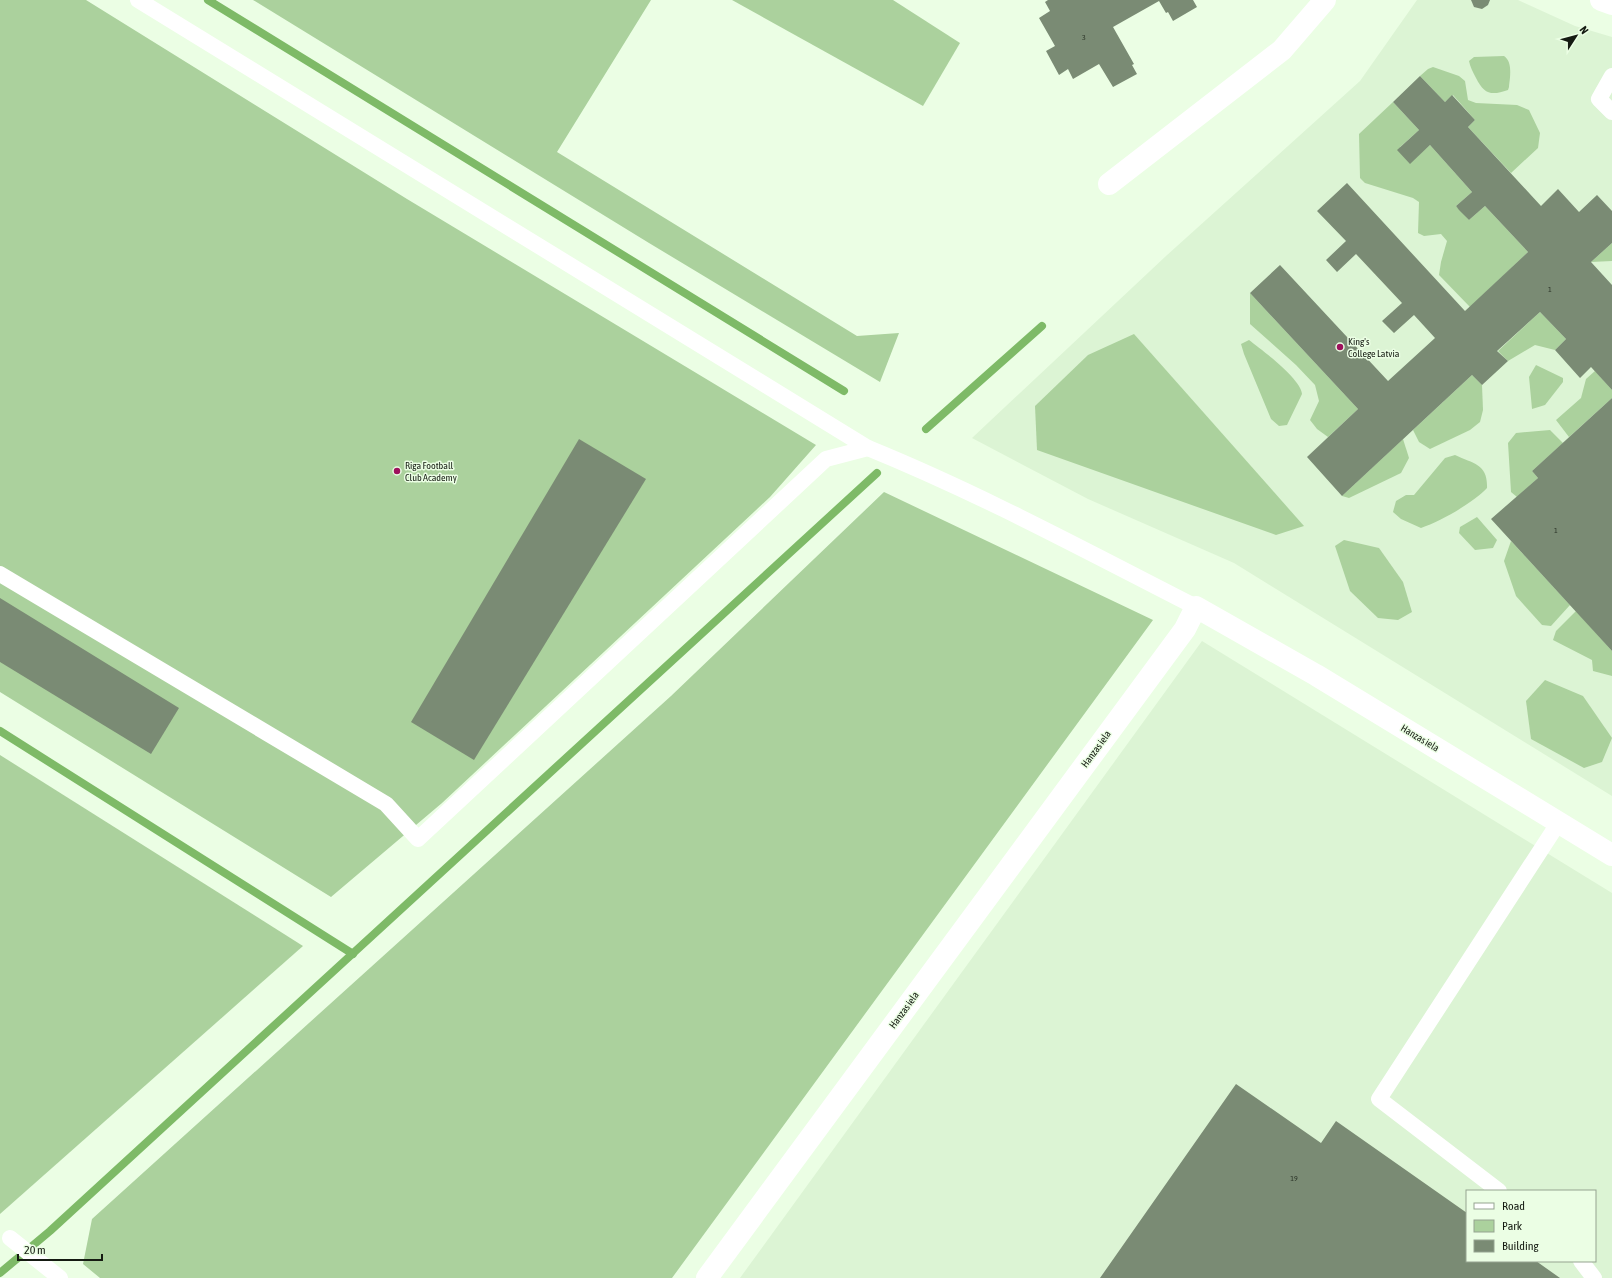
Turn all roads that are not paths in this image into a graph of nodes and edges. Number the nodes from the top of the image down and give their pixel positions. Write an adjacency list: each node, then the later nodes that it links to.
1 (138, 0): 8 (lane)
2 (1325, 0): 7 (street)
3 (1601, 0): 4 (street)
4 (1612, 4)
5 (1612, 76): 6 (lane)
6 (1612, 112)
7 (1109, 184)
8 (868, 448): 9 (lane); 10 (lane)
9 (0, 574)
10 (1196, 608): 11 (street, Hanzas iela); 17 (street, Hanzas iela)
11 (1559, 822): 12 (street, Hanzas iela); 13 (lane)
12 (1612, 855)
13 (1498, 1190)
14 (14, 1241): 16 (lane)
15 (1582, 1262): 18 (lane)
16 (60, 1278)
17 (707, 1278)
18 (1594, 1278)

